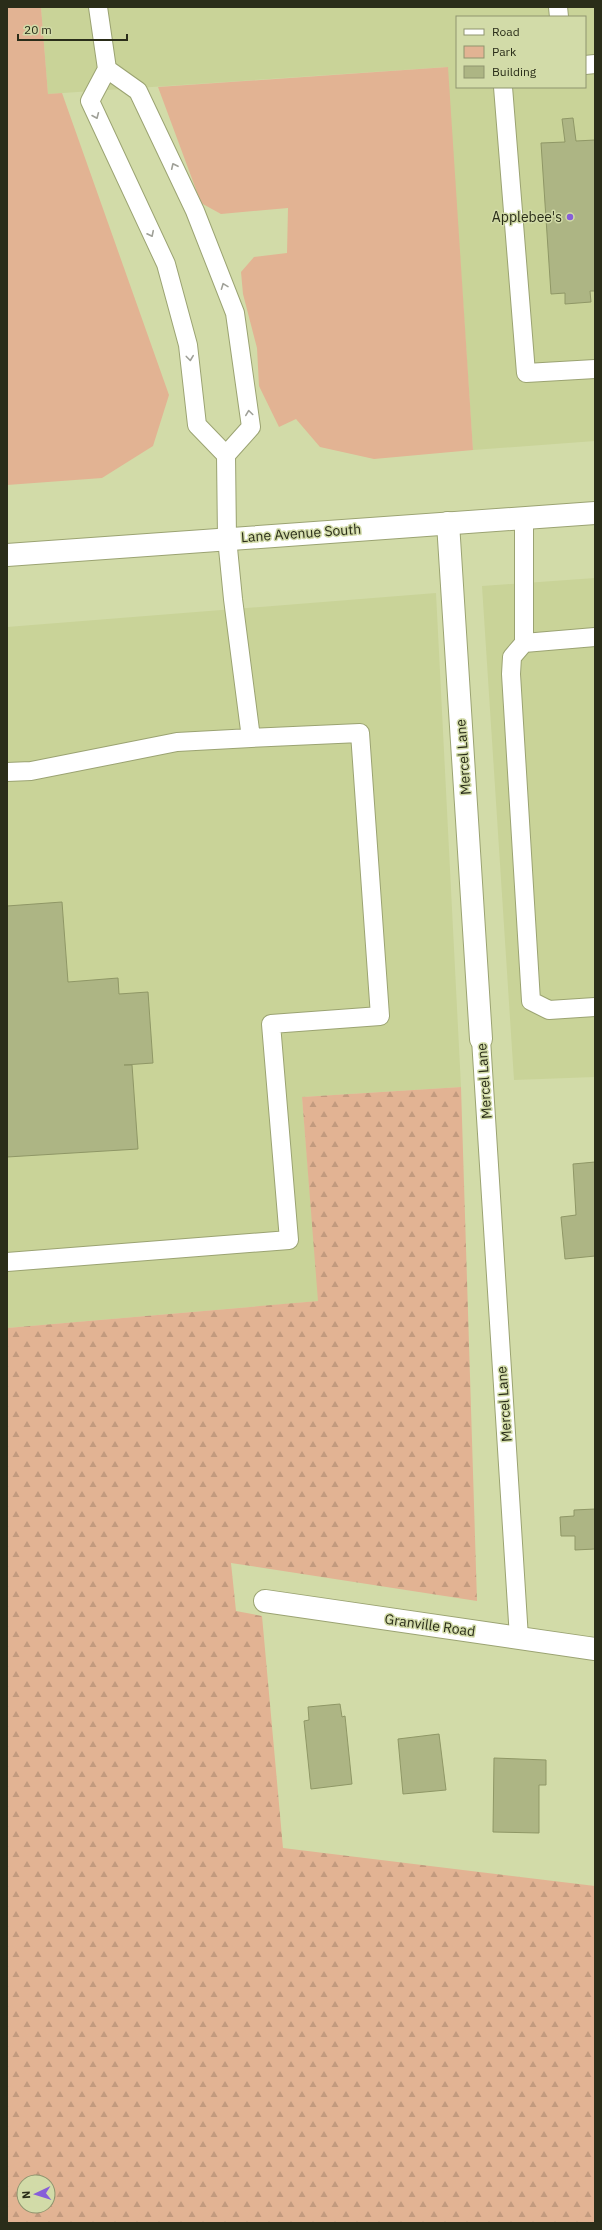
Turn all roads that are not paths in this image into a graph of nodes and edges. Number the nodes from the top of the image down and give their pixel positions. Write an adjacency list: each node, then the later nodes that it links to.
1 (98, 7): 2 (lane)
2 (107, 69): 5 (lane, one-way to 5); 5 (lane, one-way to 2)
3 (503, 88): 4 (lane)
4 (595, 368)
5 (226, 455): 9 (lane)
6 (595, 513): 7 (street, Lane Avenue South)
7 (524, 518): 8 (street, Lane Avenue South); 12 (lane)
8 (448, 523): 9 (street, Lane Avenue South); 16 (street, Mercel Lane)
9 (227, 538): 10 (street, Lane Avenue South); 13 (lane)
10 (7, 555)
11 (595, 637): 12 (lane)
12 (524, 643): 15 (lane)
13 (251, 738): 14 (lane); 17 (lane)
14 (7, 772)
15 (595, 1007)
16 (481, 1039): 19 (lane, Mercel Lane)
17 (7, 1262)
18 (265, 1601): 19 (street, Granville Road)
19 (519, 1638): 20 (street, Granville Road)
20 (595, 1649)

